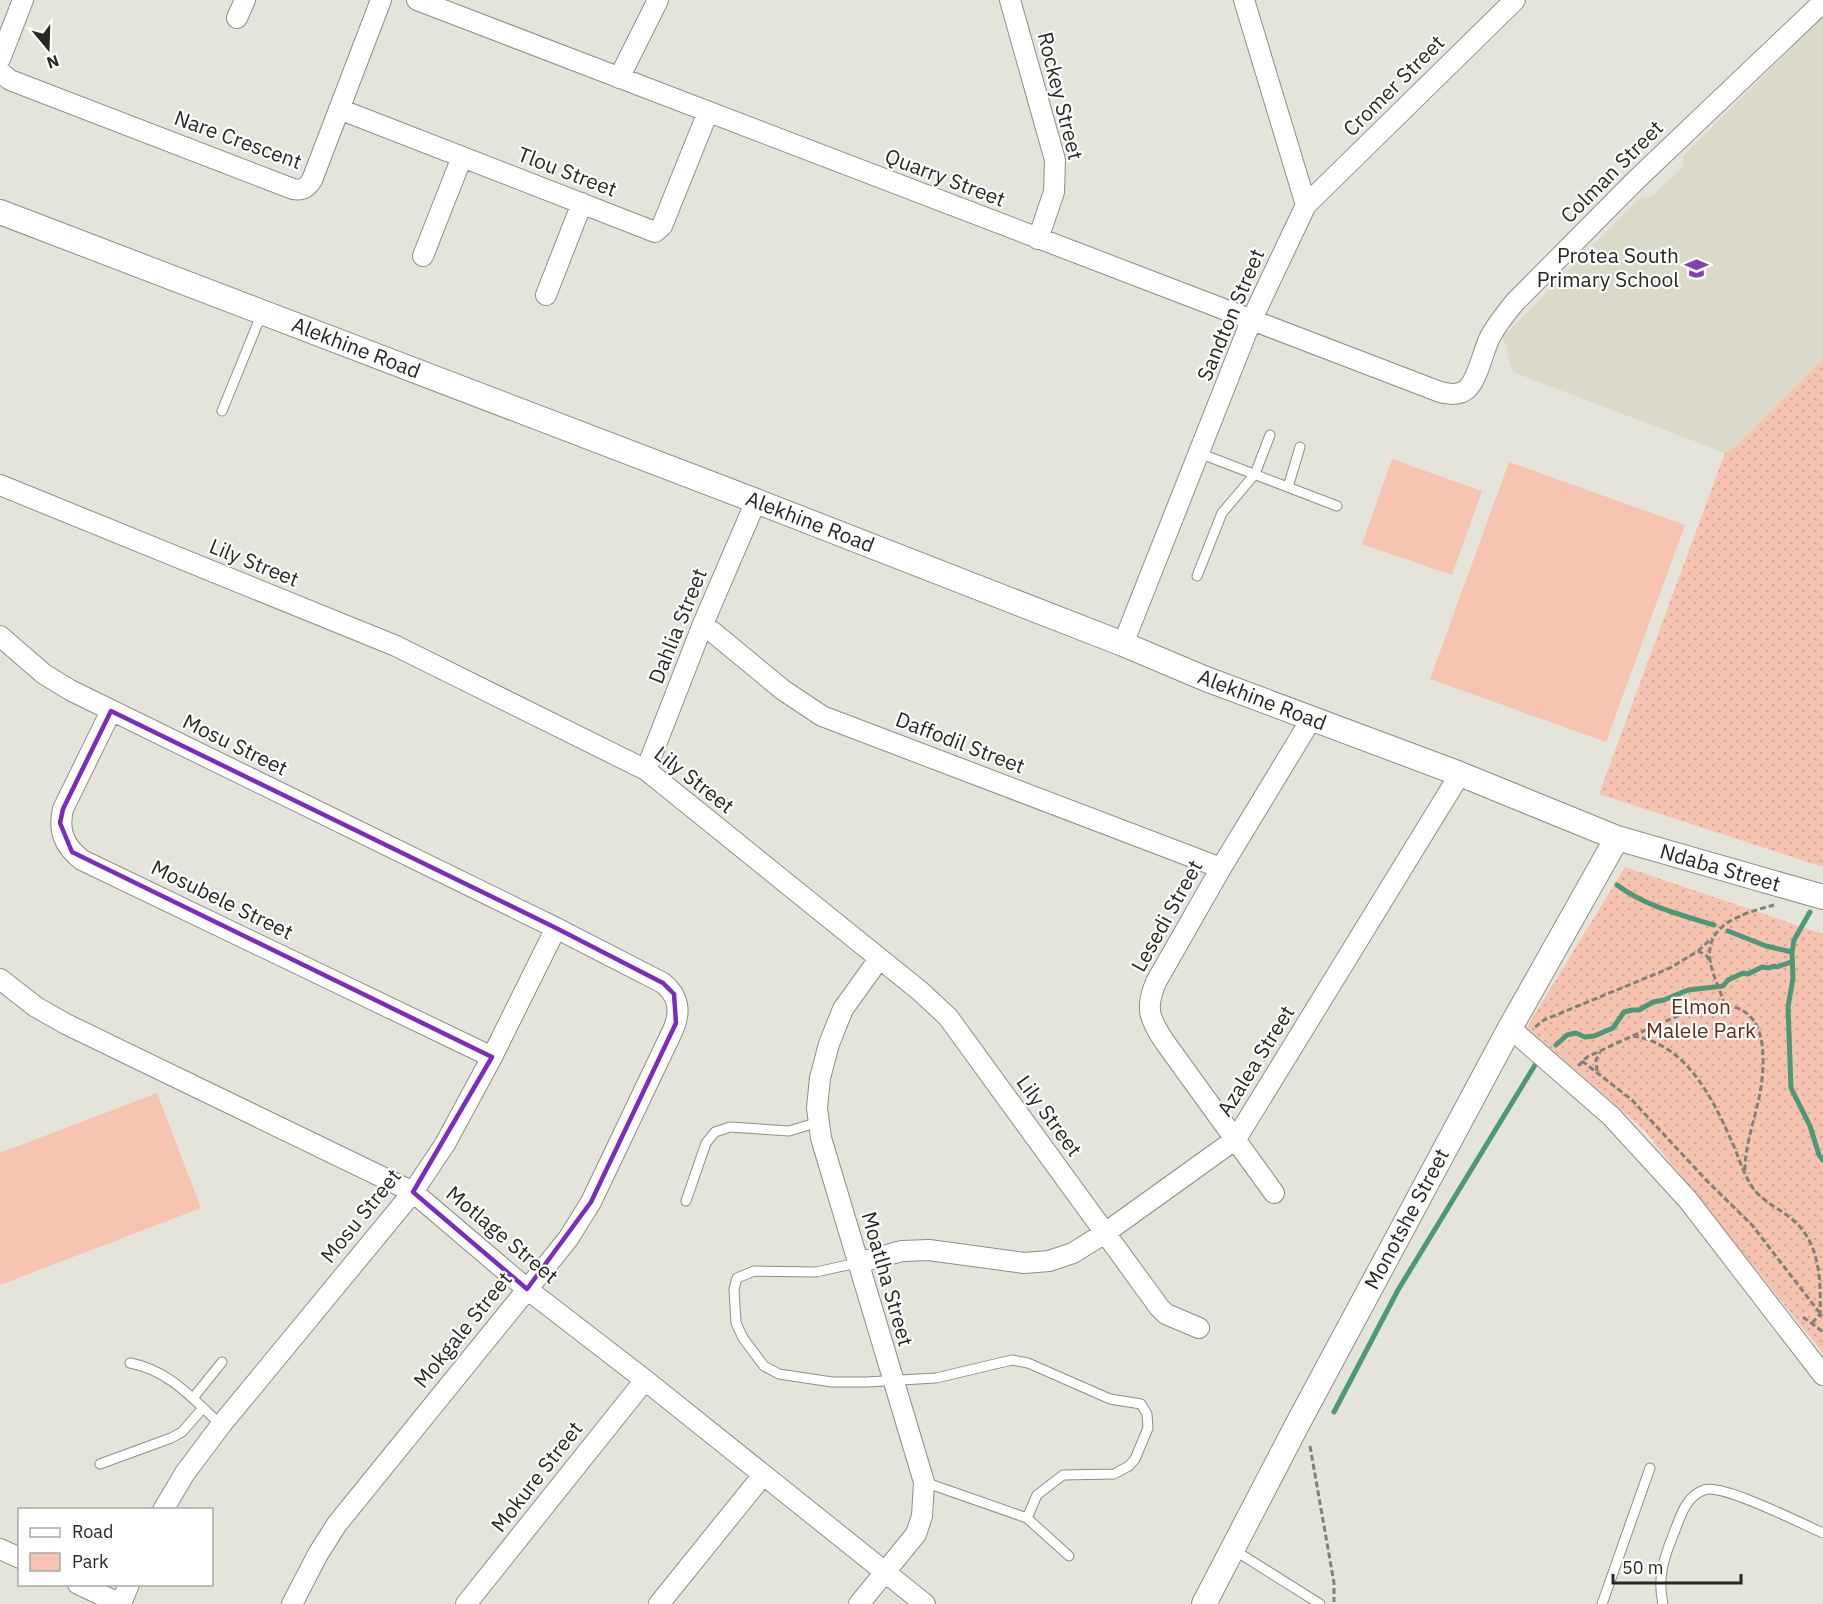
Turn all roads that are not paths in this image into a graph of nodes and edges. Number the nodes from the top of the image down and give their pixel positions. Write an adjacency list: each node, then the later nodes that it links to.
1 (23, 0): 9 (street)
2 (381, 0): 12 (street, Nare Crescent)
3 (417, 0): 11 (street, Quarry Street)
4 (658, 0): 11 (street)
5 (1010, 0): 18 (street, Rockey Street)
6 (1244, 0): 16 (street)
7 (1515, 0): 16 (street, Cromer Street)
8 (1823, 2): 23 (street, Colman Street)
9 (0, 59)
10 (0, 72): 12 (street, Nare Crescent)
11 (620, 78): 13 (street, Quarry Street)
12 (339, 109): 14 (street, Tlou Street)
13 (708, 112): 15 (street, Tlou Street); 18 (street, Quarry Street)
14 (462, 157): 15 (street, Tlou Street); 19 (street)
15 (582, 203): 20 (street)
16 (1306, 206): 22 (street, Sandton Street)
17 (0, 212): 21 (street, Alekhine Road)
18 (1038, 239): 22 (street, Quarry Street)
19 (423, 256)
20 (546, 295)
21 (262, 312): 24 (lane); 31 (street, Alekhine Road)
22 (1251, 321): 23 (street, Quarry Street); 27 (street, Sandton Street)
23 (1458, 393)
24 (222, 411)
25 (1270, 435): 28 (lane)
26 (1300, 447): 30 (lane)
27 (1199, 453): 28 (lane); 36 (street, Sandton Street)
28 (1255, 474): 30 (lane); 33 (lane)
29 (0, 485): 39 (street, Lily Street)
30 (1288, 487): 32 (lane)
31 (756, 501): 34 (street, Dahlia Street); 36 (street, Alekhine Road)
32 (1337, 506)
33 (1197, 576)
34 (703, 624): 39 (street, Dahlia Street); 42 (street, Daffodil Street)
35 (0, 636): 37 (street, Mosu Street)
36 (1123, 644): 38 (street, Alekhine Road)
37 (111, 711): 44 (street, Mosu Street); 49 (street, Mosubele Street)
38 (1312, 718): 40 (street, Alekhine Road); 42 (street, Lesedi Street)
39 (646, 770): 45 (street, Lily Street)
40 (1460, 774): 41 (street, Alekhine Road); 51 (street, Azalea Street)
41 (1617, 838): 43 (street, Ndaba Street); 48 (street, Monotshe Street)
42 (1221, 868): 51 (street, Lesedi Street)
43 (1823, 897)
44 (556, 928): 47 (street, Mosu Street); 49 (street, Mosu Street)
45 (879, 959): 50 (street, Moatlha Street); 55 (street, Lily Street)
46 (0, 978): 52 (street, Motlage Street)
47 (678, 1008): 57 (street, Mokgale Street)
48 (1516, 1033): 61 (street); 75 (street, Monotshe Street)
49 (492, 1056): 52 (street, Mosu Street)
50 (819, 1122): 54 (lane); 56 (street, Moatlha Street)
51 (1236, 1139): 53 (street, Lesedi Street); 55 (street, Azalea Street)
52 (413, 1192): 57 (street, Motlage Street); 66 (street, Mosu Street)
53 (1274, 1193)
54 (686, 1201)
55 (1106, 1233): 56 (street, Azalea Street); 58 (street, Lily Street)
56 (857, 1263): 63 (street, Moatlha Street); 63 (lane)
57 (527, 1289): 62 (street, Motlage Street); 82 (street, Mokgale Street)
58 (1199, 1328)
59 (222, 1362): 64 (lane)
60 (130, 1363): 64 (lane)
61 (1823, 1375)
62 (645, 1380): 69 (street, Motlage Street); 83 (street, Mokure Street)
63 (892, 1380): 70 (street, Moatlha Street); 72 (lane)
64 (193, 1398): 65 (lane)
65 (203, 1408): 66 (lane); 67 (lane)
66 (221, 1425): 71 (street, Mosu Street)
67 (100, 1464)
68 (1650, 1468): 89 (lane)
69 (763, 1475): 78 (street, Motlage Street); 84 (street)
70 (924, 1482): 72 (lane); 78 (street, Moatlha Street)
71 (164, 1508)
72 (1027, 1518): 76 (lane)
73 (1823, 1533): 90 (lane)
74 (0, 1549): 77 (street)
75 (1234, 1550): 87 (street, Monotshe Street); 88 (lane)
76 (1069, 1556)
77 (18, 1557)
78 (885, 1572): 85 (street, Moatlha Street); 86 (street, Motlage Street)
79 (82, 1586): 81 (street)
80 (128, 1586): 81 (street)
81 (121, 1604)
82 (292, 1604)
83 (466, 1604)
84 (659, 1604)
85 (860, 1604)
86 (925, 1604)
87 (1204, 1604)
88 (1320, 1604)
89 (1602, 1604)
90 (1663, 1604)

